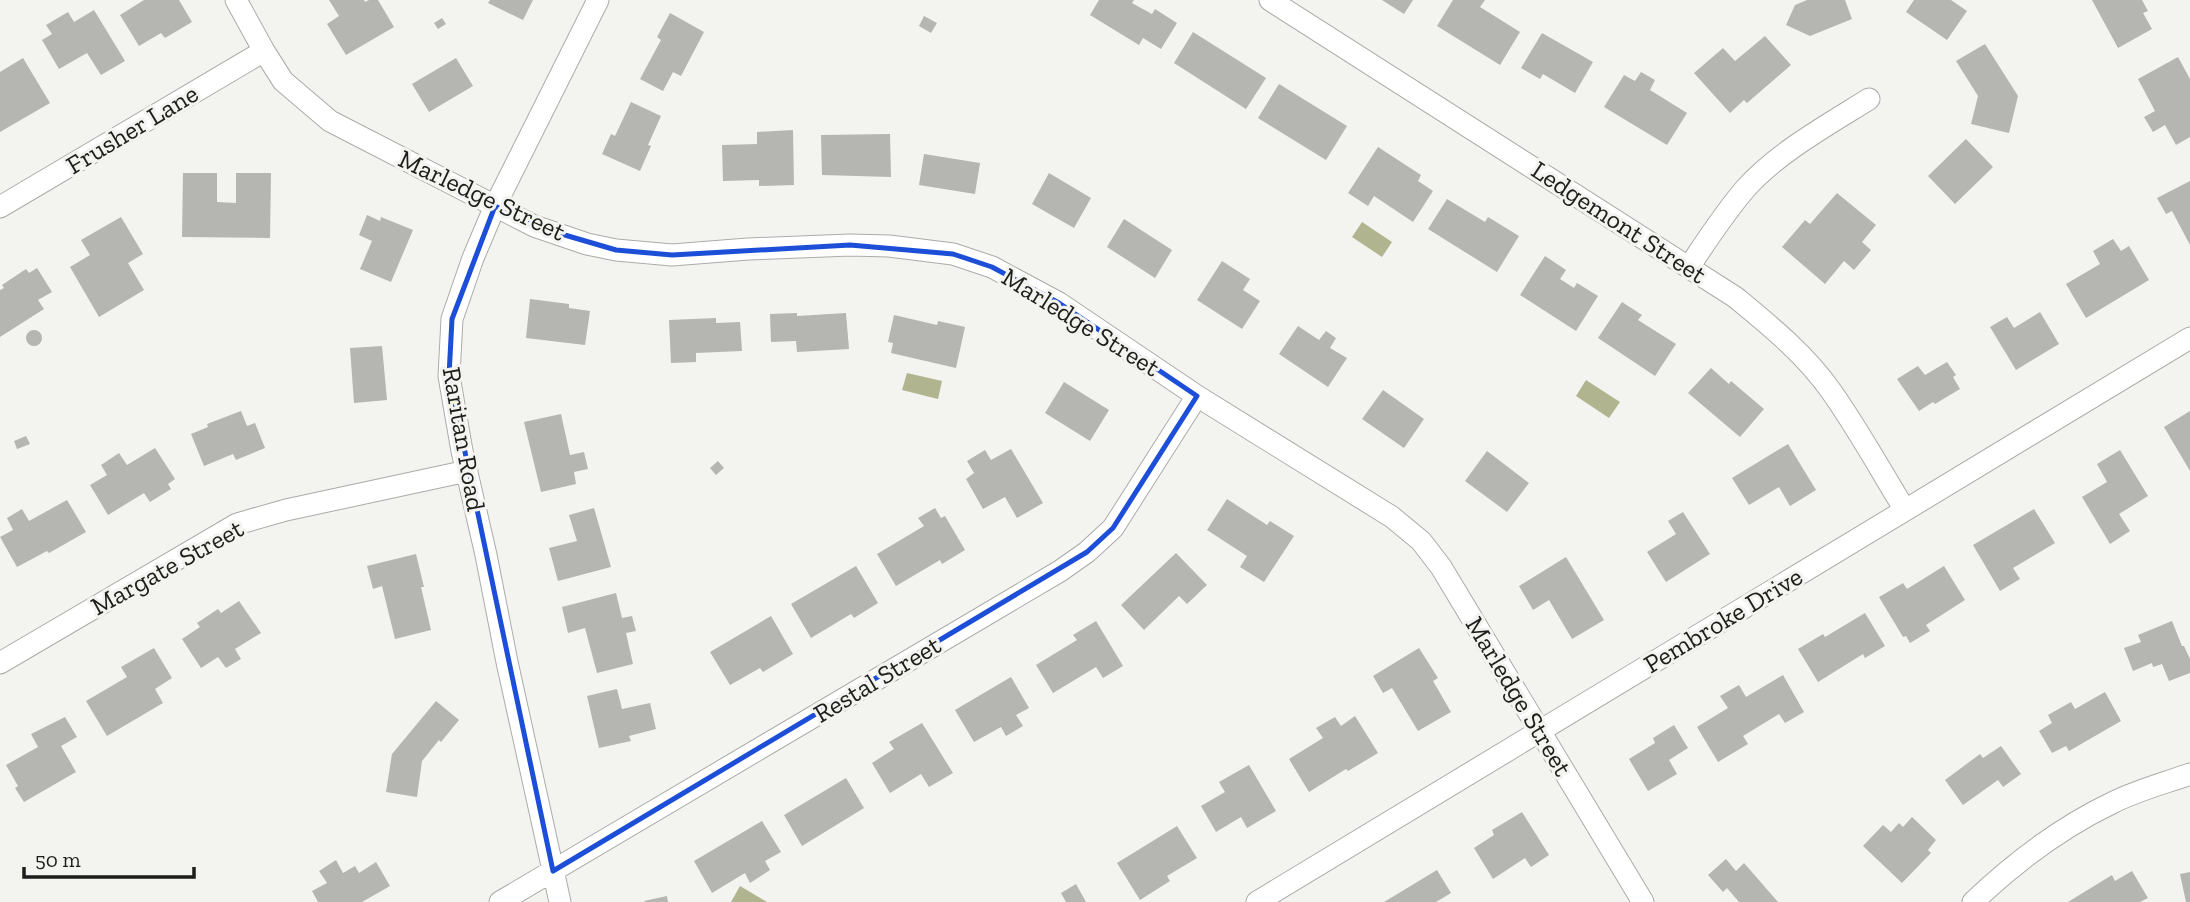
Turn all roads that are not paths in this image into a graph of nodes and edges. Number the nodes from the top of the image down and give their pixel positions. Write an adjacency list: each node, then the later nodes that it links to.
1 (236, 0): 4 (street, Marledge Street)
2 (598, 0): 6 (street, Raritan Road)
3 (1270, 0): 8 (street, Ledgemont Street)
4 (264, 51): 6 (street, Marledge Street); 7 (street, Frusher Lane)
5 (1869, 99): 8 (street)
6 (495, 206): 10 (street, Marledge Street); 11 (street, Raritan Road)
7 (0, 207)
8 (1689, 267): 12 (street, Ledgemont Street)
9 (2190, 338): 12 (street, Pembroke Drive)
10 (1197, 396): 14 (street, Marledge Street); 16 (street, Restal Street)
11 (467, 471): 13 (street, Margate Street); 16 (street, Raritan Road)
12 (1905, 510): 14 (street, Pembroke Drive)
13 (0, 663)
14 (1540, 731): 19 (street, Pembroke Drive); 20 (street, Marledge Street)
15 (2190, 774): 21 (street)
16 (553, 872): 17 (street, Restal Street); 18 (street, Raritan Road)
17 (500, 902)
18 (560, 902)
19 (1257, 902)
20 (1643, 902)
21 (1973, 902)

